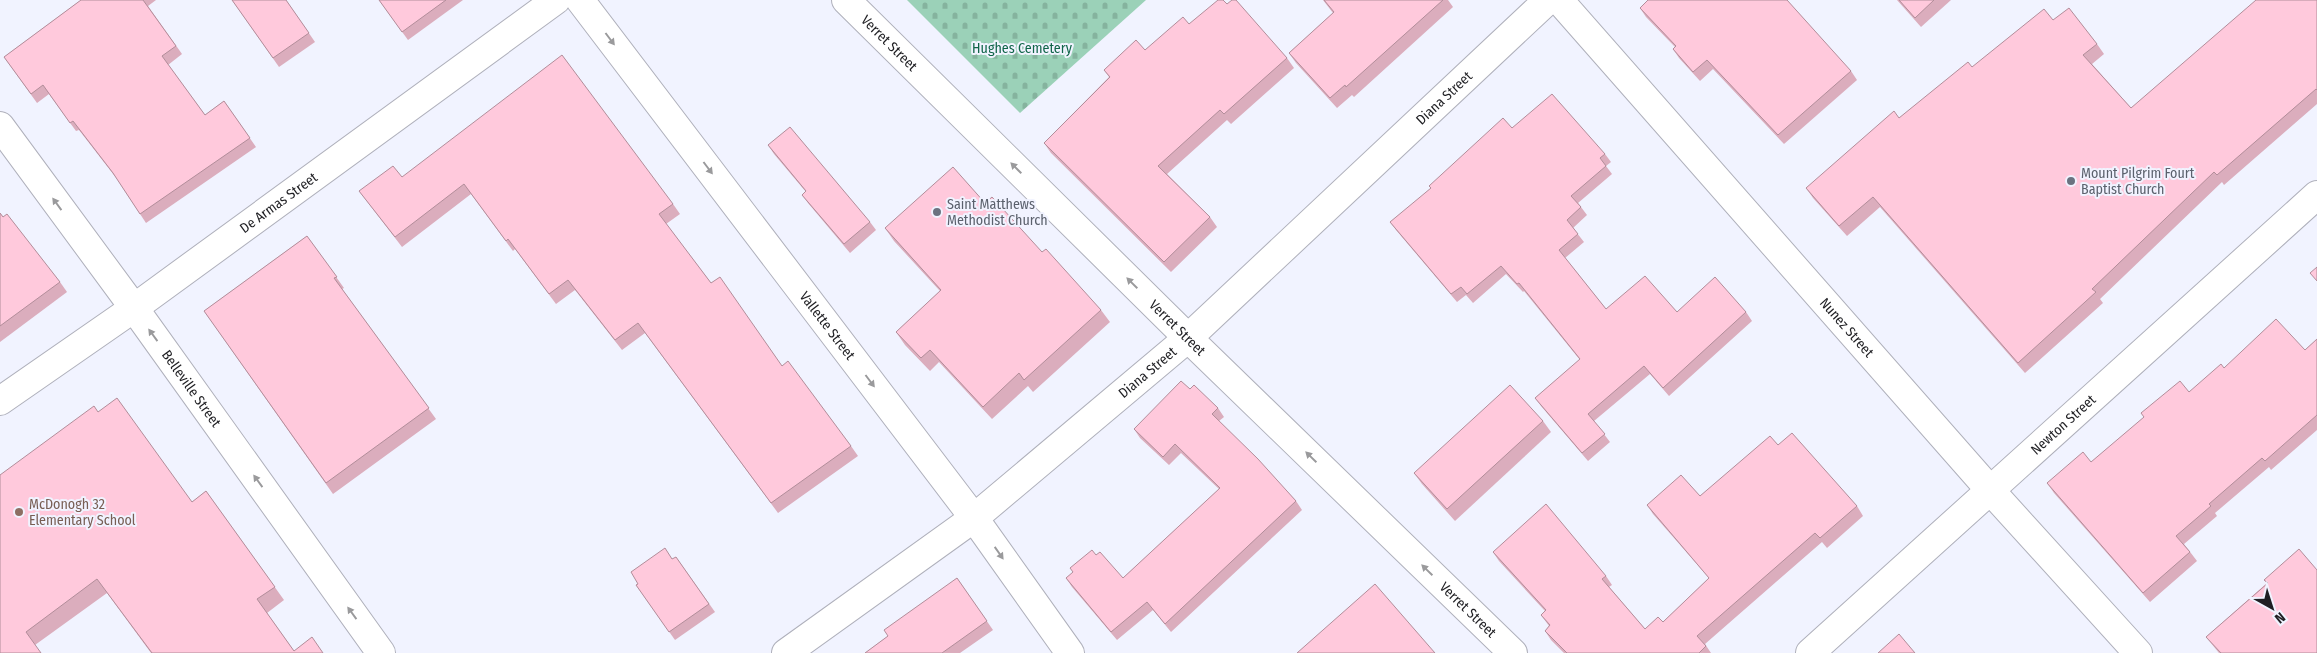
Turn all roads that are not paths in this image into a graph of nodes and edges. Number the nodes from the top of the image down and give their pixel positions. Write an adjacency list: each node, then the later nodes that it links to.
1 (556, 0): 8 (street, De Armas Street)
2 (580, 0): 12 (street, Vallette Street, one-way to 12)
3 (846, 0): 9 (street, Verret Street, one-way to 3)
4 (1548, 0): 9 (street, Diana Street)
5 (1559, 0): 11 (street, Nunez Street)
6 (0, 126): 8 (street, Belleville Street, one-way to 6)
7 (2317, 195): 11 (street, Newton Street)
8 (134, 308): 10 (street, De Armas Street); 13 (street, Belleville Street, one-way to 8)
9 (1188, 338): 12 (street, Diana Street); 16 (street, Verret Street, one-way to 9)
10 (0, 401)
11 (1990, 490): 17 (street, Newton Street); 18 (street, Nunez Street)
12 (974, 518): 14 (street, Diana Street); 15 (street, Vallette Street, one-way to 15)
13 (381, 653)
14 (786, 653)
15 (1070, 653)
16 (1513, 653)
17 (1810, 653)
18 (2138, 653)

